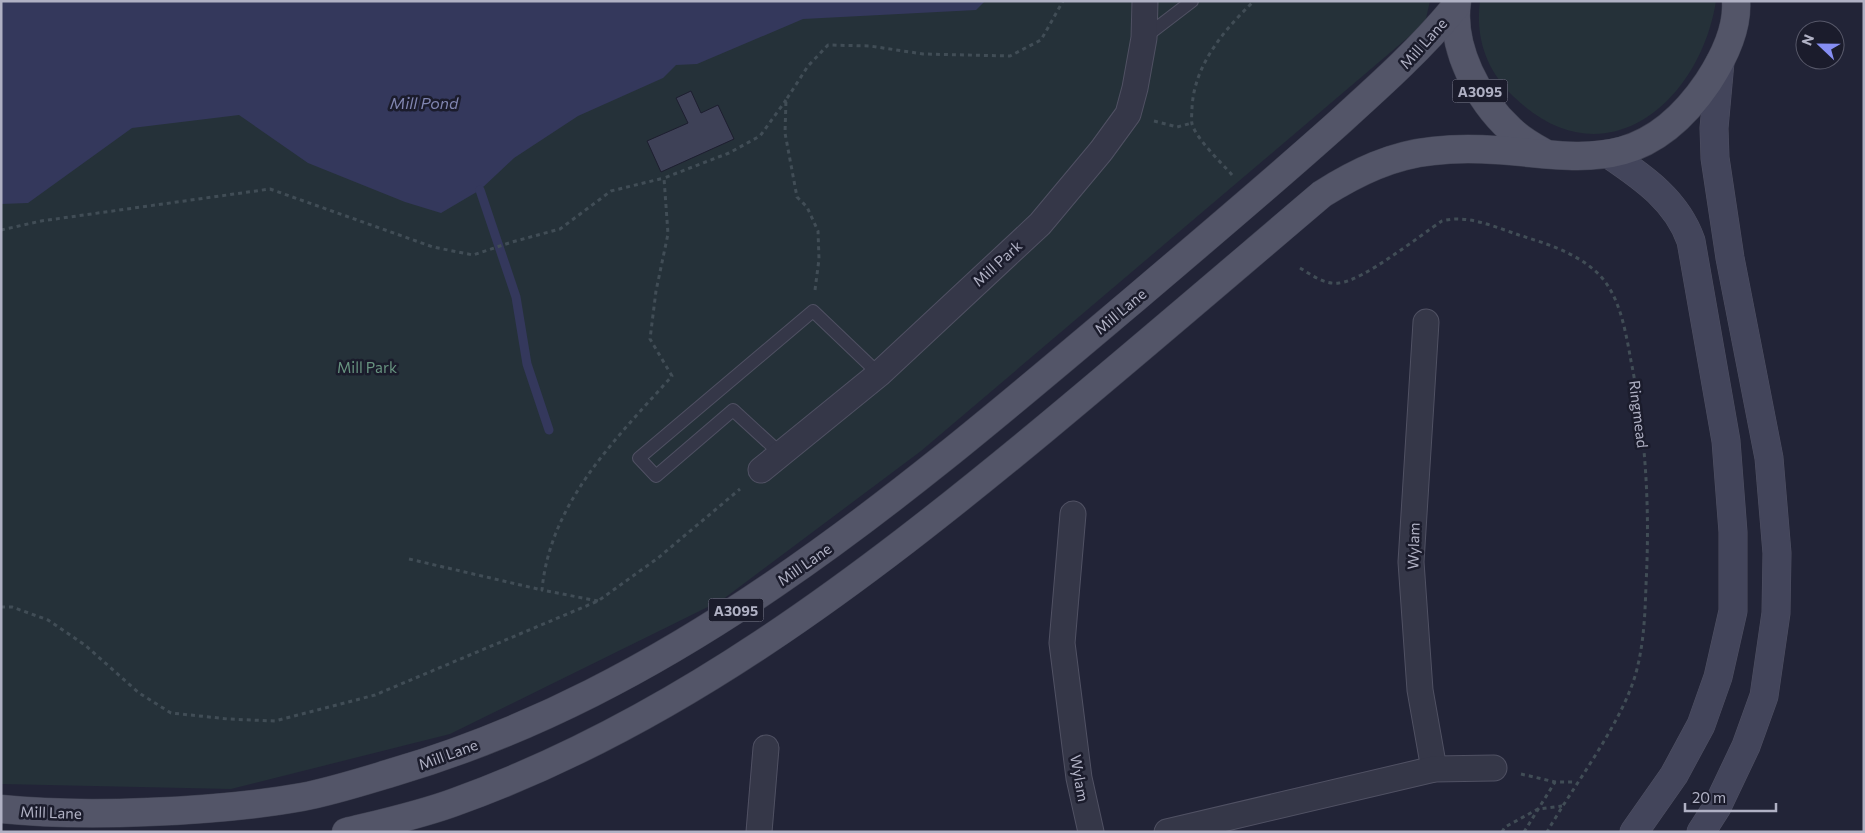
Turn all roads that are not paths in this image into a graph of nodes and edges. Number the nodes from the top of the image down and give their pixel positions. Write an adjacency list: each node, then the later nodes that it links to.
1 (1145, 1): 5 (street, Mill Park)
2 (1192, 1): 5 (lane)
3 (1456, 4): 7 (main road, Mill Lane / A3095); 17 (main road, Mill Lane / A3095)
4 (1740, 5): 6 (main road, Mill Lane / A3095)
5 (1144, 38): 10 (street, Mill Park)
6 (1720, 62): 8 (main road, Mill Lane / A3095); 23 (street)
7 (1544, 153): 8 (main road, Mill Lane / A3095); 19 (main road, Mill Lane / A3095)
8 (1610, 155): 18 (street)
9 (1426, 322): 16 (street, Wylam)
10 (879, 374): 11 (street, Mill Park); 11 (lane)
11 (781, 454): 12 (street, Mill Park)
12 (761, 470)
13 (1074, 514): 21 (street, Wylam)
14 (766, 748): 20 (street)
15 (1494, 768): 16 (street)
16 (1434, 769): 22 (street)
17 (1, 809)
18 (1642, 829)
19 (346, 832)
20 (760, 832)
21 (1090, 832)
22 (1167, 832)
23 (1701, 832)

